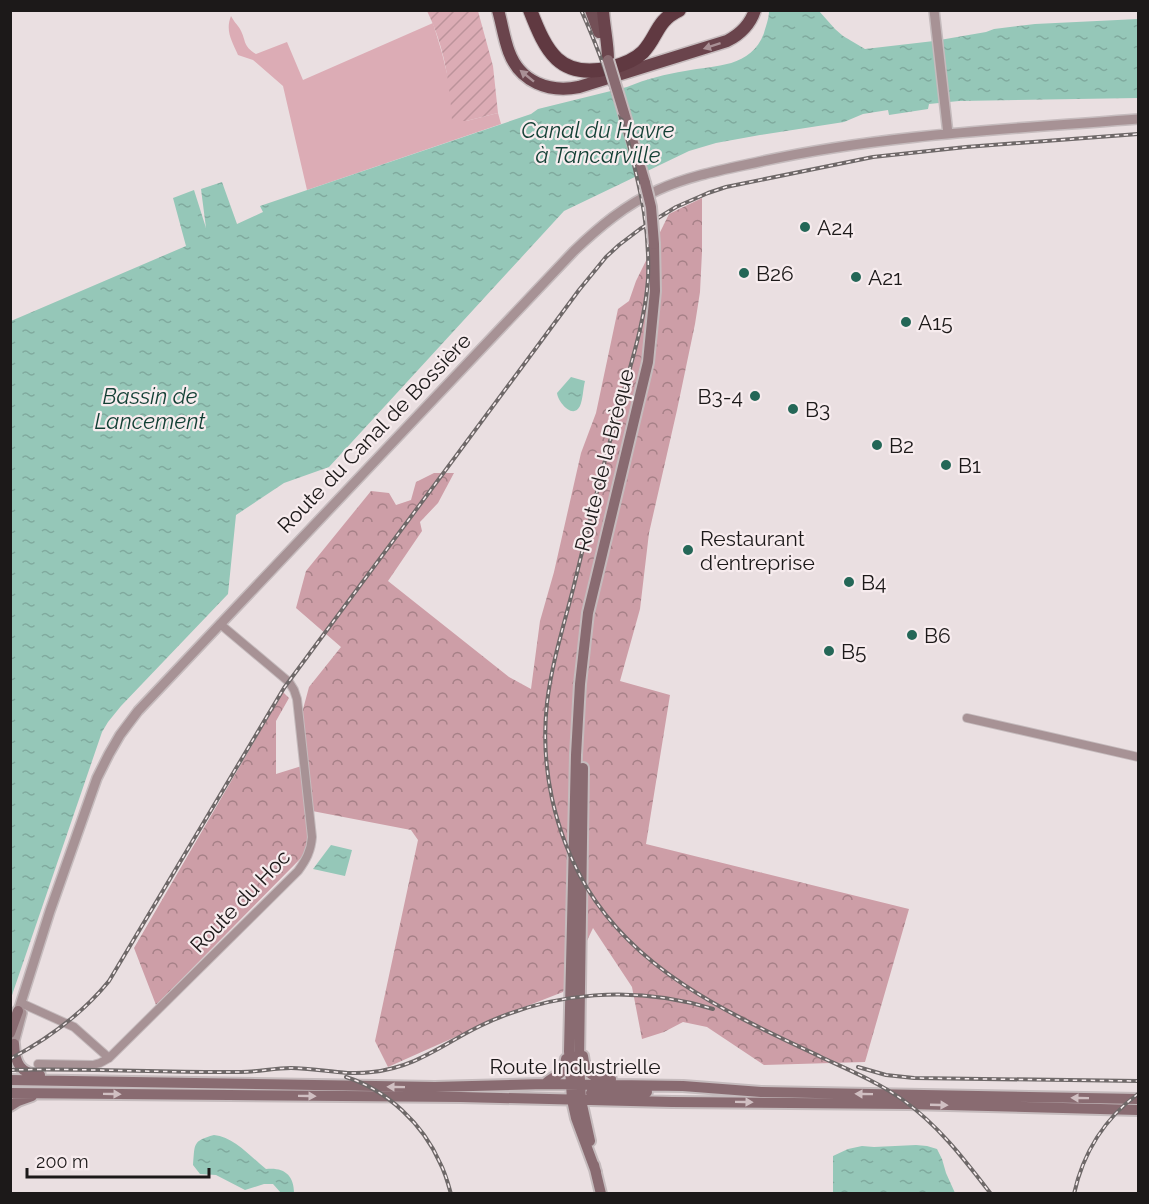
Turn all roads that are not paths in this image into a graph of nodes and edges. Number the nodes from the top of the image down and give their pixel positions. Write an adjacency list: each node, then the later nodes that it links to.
1 (498, 10): 6 (highway, one-way to 1)
2 (530, 10): 5 (highway)
3 (592, 10): 8 (main road)
4 (603, 10): 9 (highway)
5 (679, 10)
6 (755, 10)
7 (934, 10): 11 (street)
8 (599, 32): 9 (main road, Route de la Brèque)
9 (608, 60): 13 (main road, Route de la Brèque, bridge)
10 (1138, 119): 11 (street, Route du Canal de Bossière)
11 (944, 134): 12 (street, Route du Canal de Bossière)
12 (220, 624): 16 (street, Route du Canal de Bossière); 21 (street, Route du Hoc)
13 (585, 633): 17 (main road); 19 (main road, Route de la Brèque)
14 (967, 718): 15 (street)
15 (1138, 757)
16 (21, 1006): 18 (main road); 21 (street)
17 (580, 1017): 27 (main road); 29 (main road)
18 (12, 1038): 20 (street); 25 (main road)
19 (569, 1051): 26 (main road); 29 (main road, Route de la Brèque)
20 (10, 1058)
21 (109, 1058): 22 (street)
22 (38, 1064)
23 (10, 1080): 24 (main road, Route Industrielle)
24 (154, 1082): 25 (main road, Route Industrielle); 28 (main road)
25 (268, 1084): 26 (main road, Route Industrielle, one-way to 25)
26 (545, 1084): 29 (main road, Route Industrielle)
27 (704, 1087): 29 (main road); 33 (main road, one-way to 27)
28 (11, 1091): 30 (main road, Route Industrielle)
29 (576, 1092): 31 (main road); 32 (main road, Route Industrielle); 34 (main road, Route Industrielle); 37 (main road); 38 (main road)
30 (44, 1094): 31 (main road, Route Industrielle, one-way to 31); 35 (main road)
31 (461, 1097): 32 (main road, Route Industrielle)
32 (492, 1098): 37 (main road)
33 (1138, 1099)
34 (672, 1102): 36 (main road, Route Industrielle, one-way to 36); 38 (main road)
35 (10, 1106)
36 (1138, 1110)
37 (576, 1118): 39 (main road)
38 (589, 1137): 39 (main road)
39 (596, 1172): 40 (main road)
40 (601, 1194)

